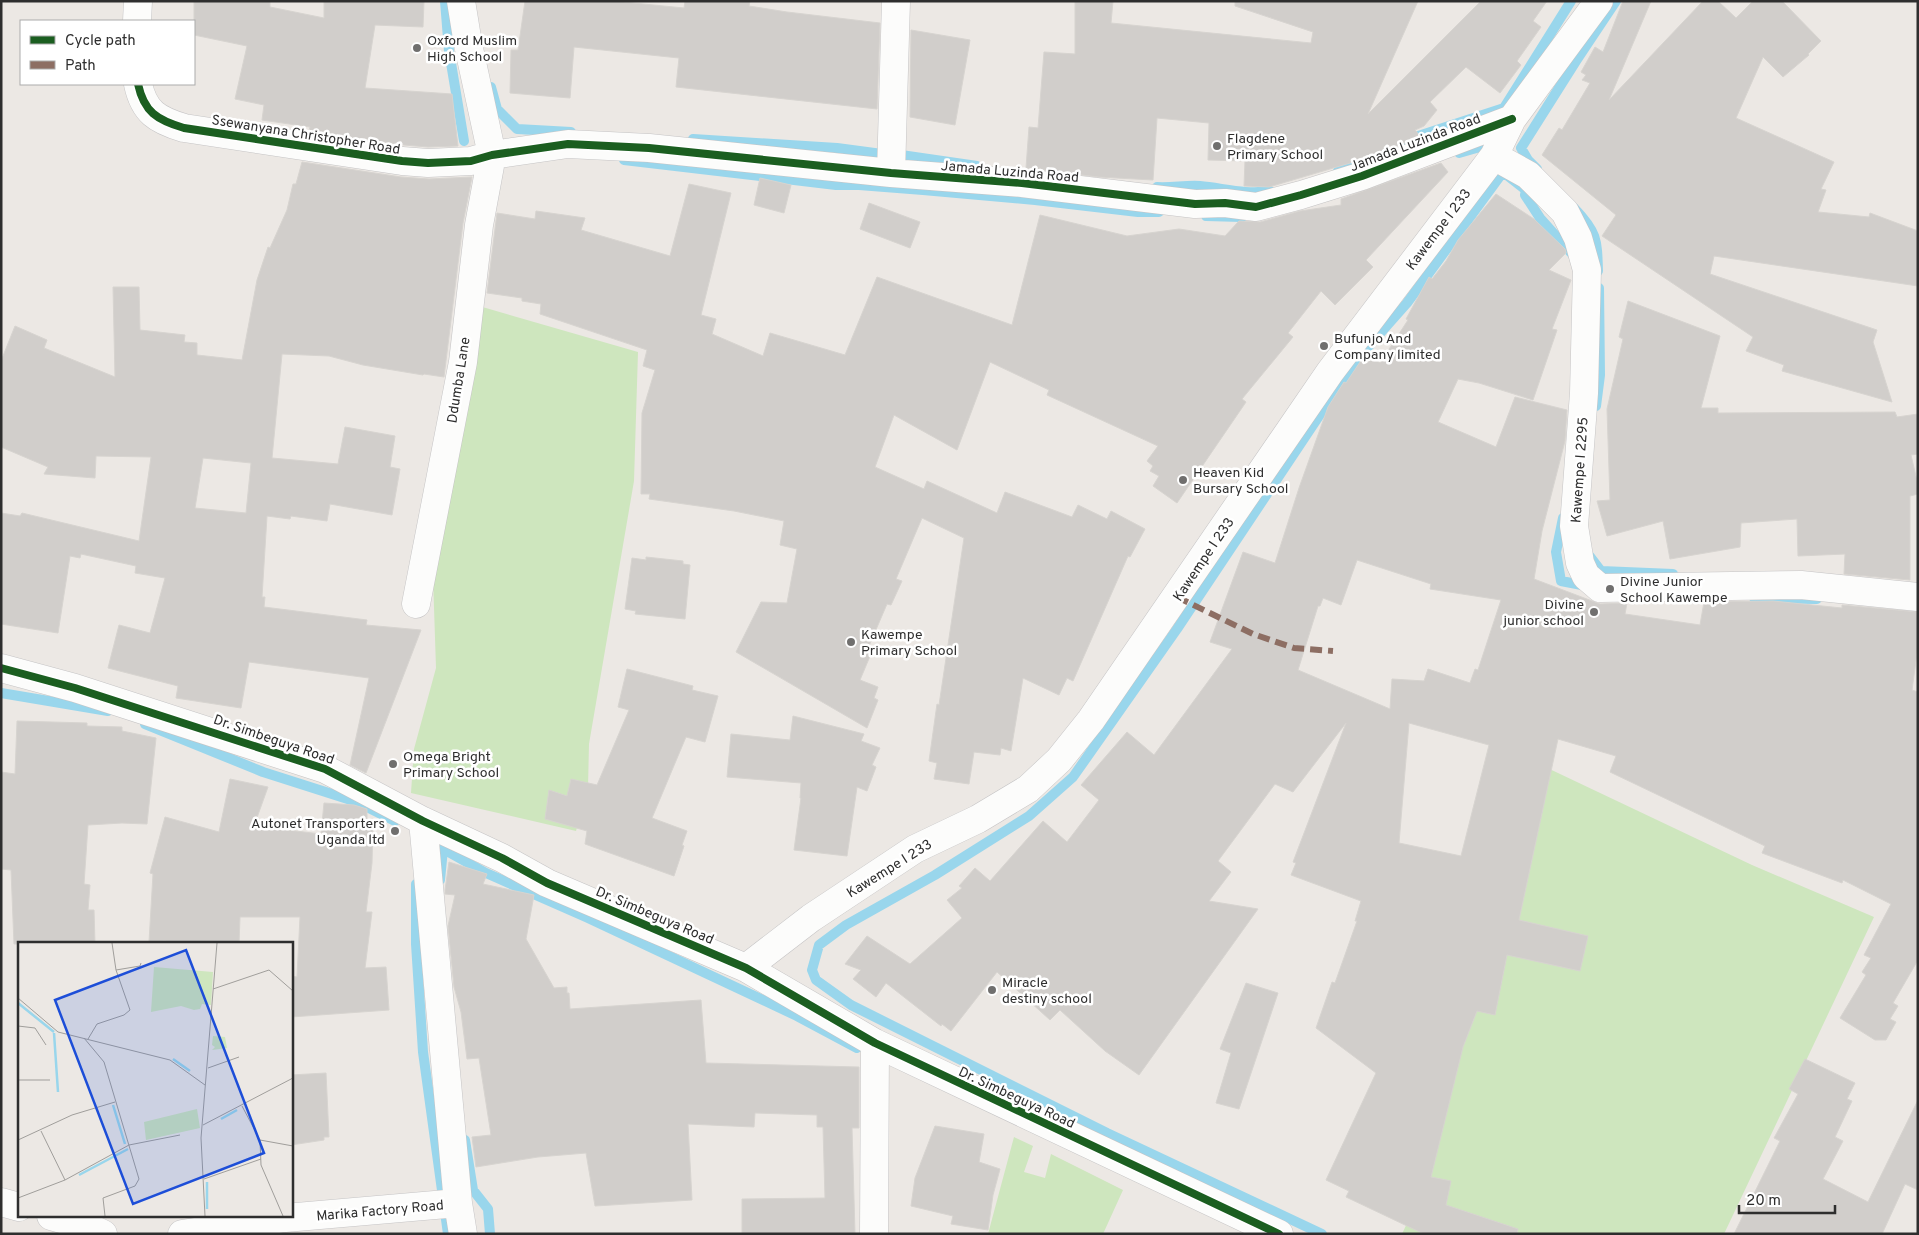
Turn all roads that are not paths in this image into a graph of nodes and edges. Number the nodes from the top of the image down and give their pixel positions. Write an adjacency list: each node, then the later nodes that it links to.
1 (138, 1): 5 (street)
2 (461, 1): 8 (street)
3 (896, 1): 10 (street)
4 (1599, 1): 7 (street, Kawempe I 233)
5 (137, 20)
6 (138, 85): 8 (street, Ssewanyana Christopher Road)
7 (1512, 119): 9 (street, Kawempe I 233); 10 (street, Jamada Luzinda Road)
8 (492, 155): 10 (street, Jamada Luzinda Road); 12 (street, Ddumba Lane)
9 (1494, 156): 11 (street, Kawempe I 2295); 15 (street, Kawempe I 233)
10 (891, 173)
11 (1918, 597)
12 (416, 604)
13 (1, 668): 14 (street, Dr. Simbeguya Road)
14 (423, 821): 15 (street, Dr. Simbeguya Road); 18 (street)
15 (746, 968): 16 (street, Dr. Simbeguya Road)
16 (876, 1044): 26 (street); 27 (street, Dr. Simbeguya Road)
17 (1, 1202): 19 (street)
18 (458, 1203): 20 (street, Marika Factory Road); 25 (street)
19 (18, 1207)
20 (292, 1217)
21 (58, 1218): 23 (street)
22 (285, 1218): 24 (street, Marika Factory Road)
23 (103, 1234)
24 (182, 1234)
25 (463, 1234)
26 (874, 1234)
27 (1280, 1234)

